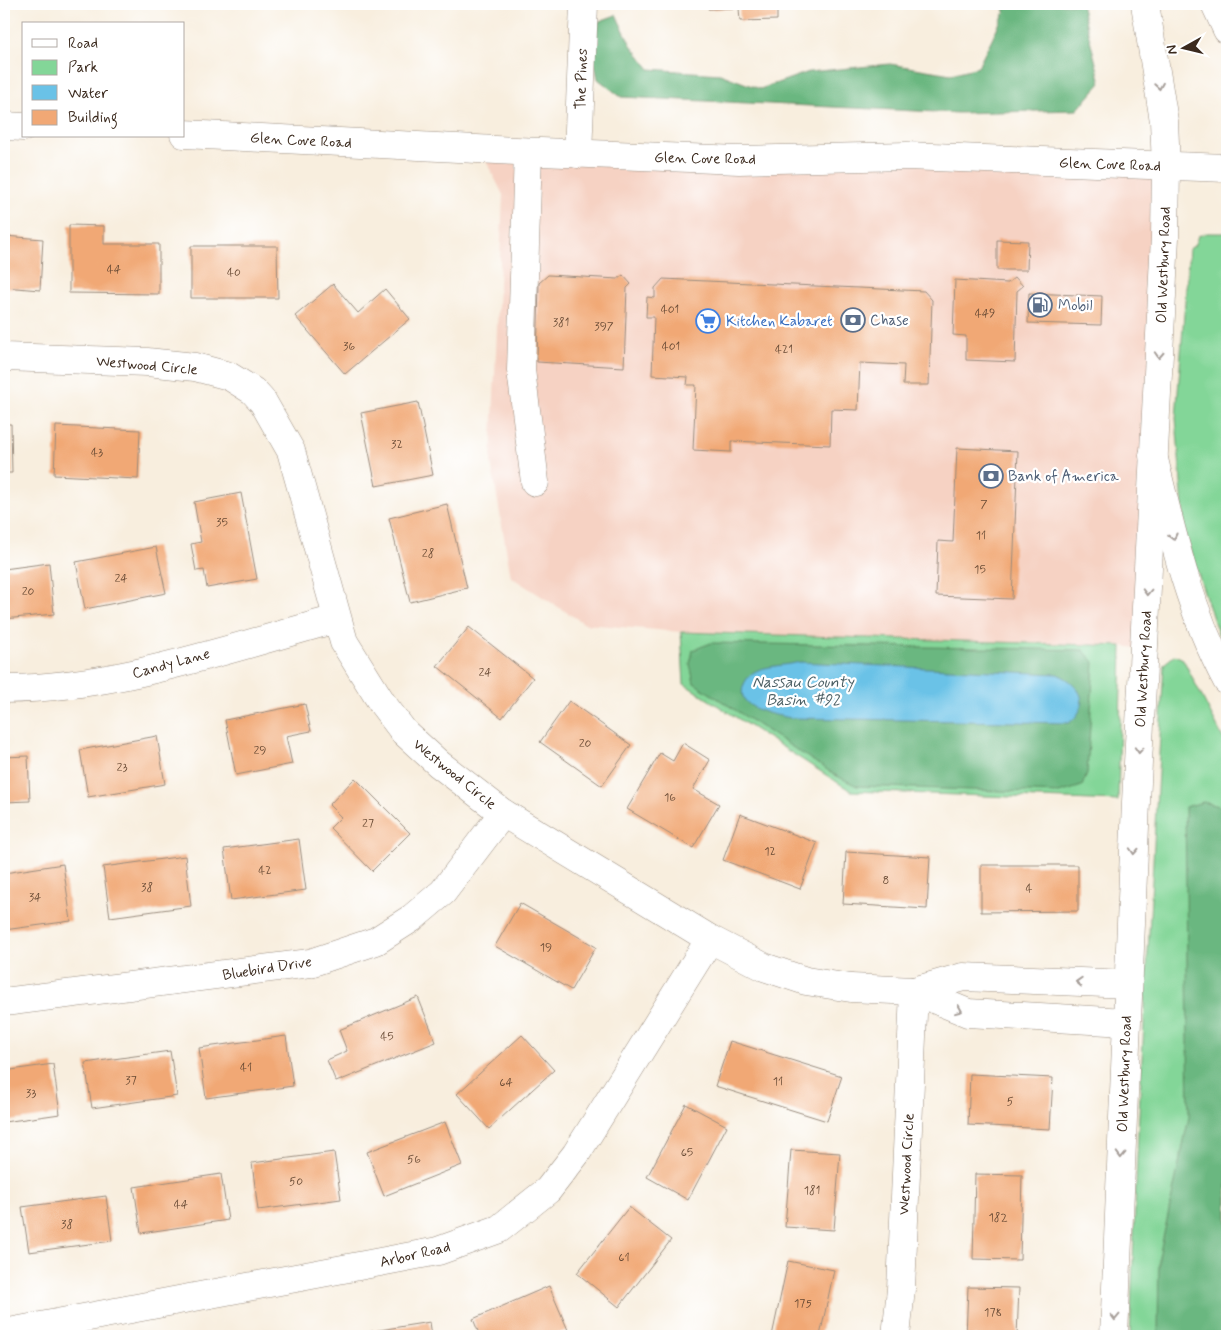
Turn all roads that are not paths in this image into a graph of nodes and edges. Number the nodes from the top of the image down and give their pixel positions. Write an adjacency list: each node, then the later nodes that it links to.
1 (584, 4): 9 (main road, The Pines)
2 (1145, 4): 10 (main road, Old Westbury Road, one-way to 10)
3 (1214, 4): 4 (main road)
4 (1227, 30)
5 (4, 126): 6 (main road)
6 (22, 127)
7 (185, 134): 8 (main road, Glen Cove Road)
8 (528, 152): 9 (main road, Glen Cove Road); 14 (main road)
9 (578, 154): 10 (main road, Glen Cove Road)
10 (1166, 166): 11 (main road, Glen Cove Road); 13 (main road, Old Westbury Road, one-way to 13)
11 (1227, 168)
12 (4, 357): 15 (main road, Westwood Circle)
13 (1153, 455): 16 (main road, one-way to 16); 20 (main road, Old Westbury Road, one-way to 20)
14 (535, 482)
15 (336, 618): 17 (main road, Candy Lane); 18 (main road, Westwood Circle)
16 (1227, 681)
17 (4, 689)
18 (503, 813): 19 (main road, Westwood Circle); 22 (main road, Bluebird Drive)
19 (710, 940): 21 (main road, Westwood Circle); 24 (main road, Arbor Road)
20 (1128, 984): 21 (main road, Westwood Circle, one-way to 21); 23 (main road, Old Westbury Road)
21 (914, 992): 23 (main road, Westwood Circle, one-way to 23); 25 (main road, Westwood Circle)
22 (4, 1002)
23 (1126, 1022): 26 (main road, Old Westbury Road, one-way to 26)
24 (4, 1333)
25 (896, 1336)
26 (1114, 1336)

